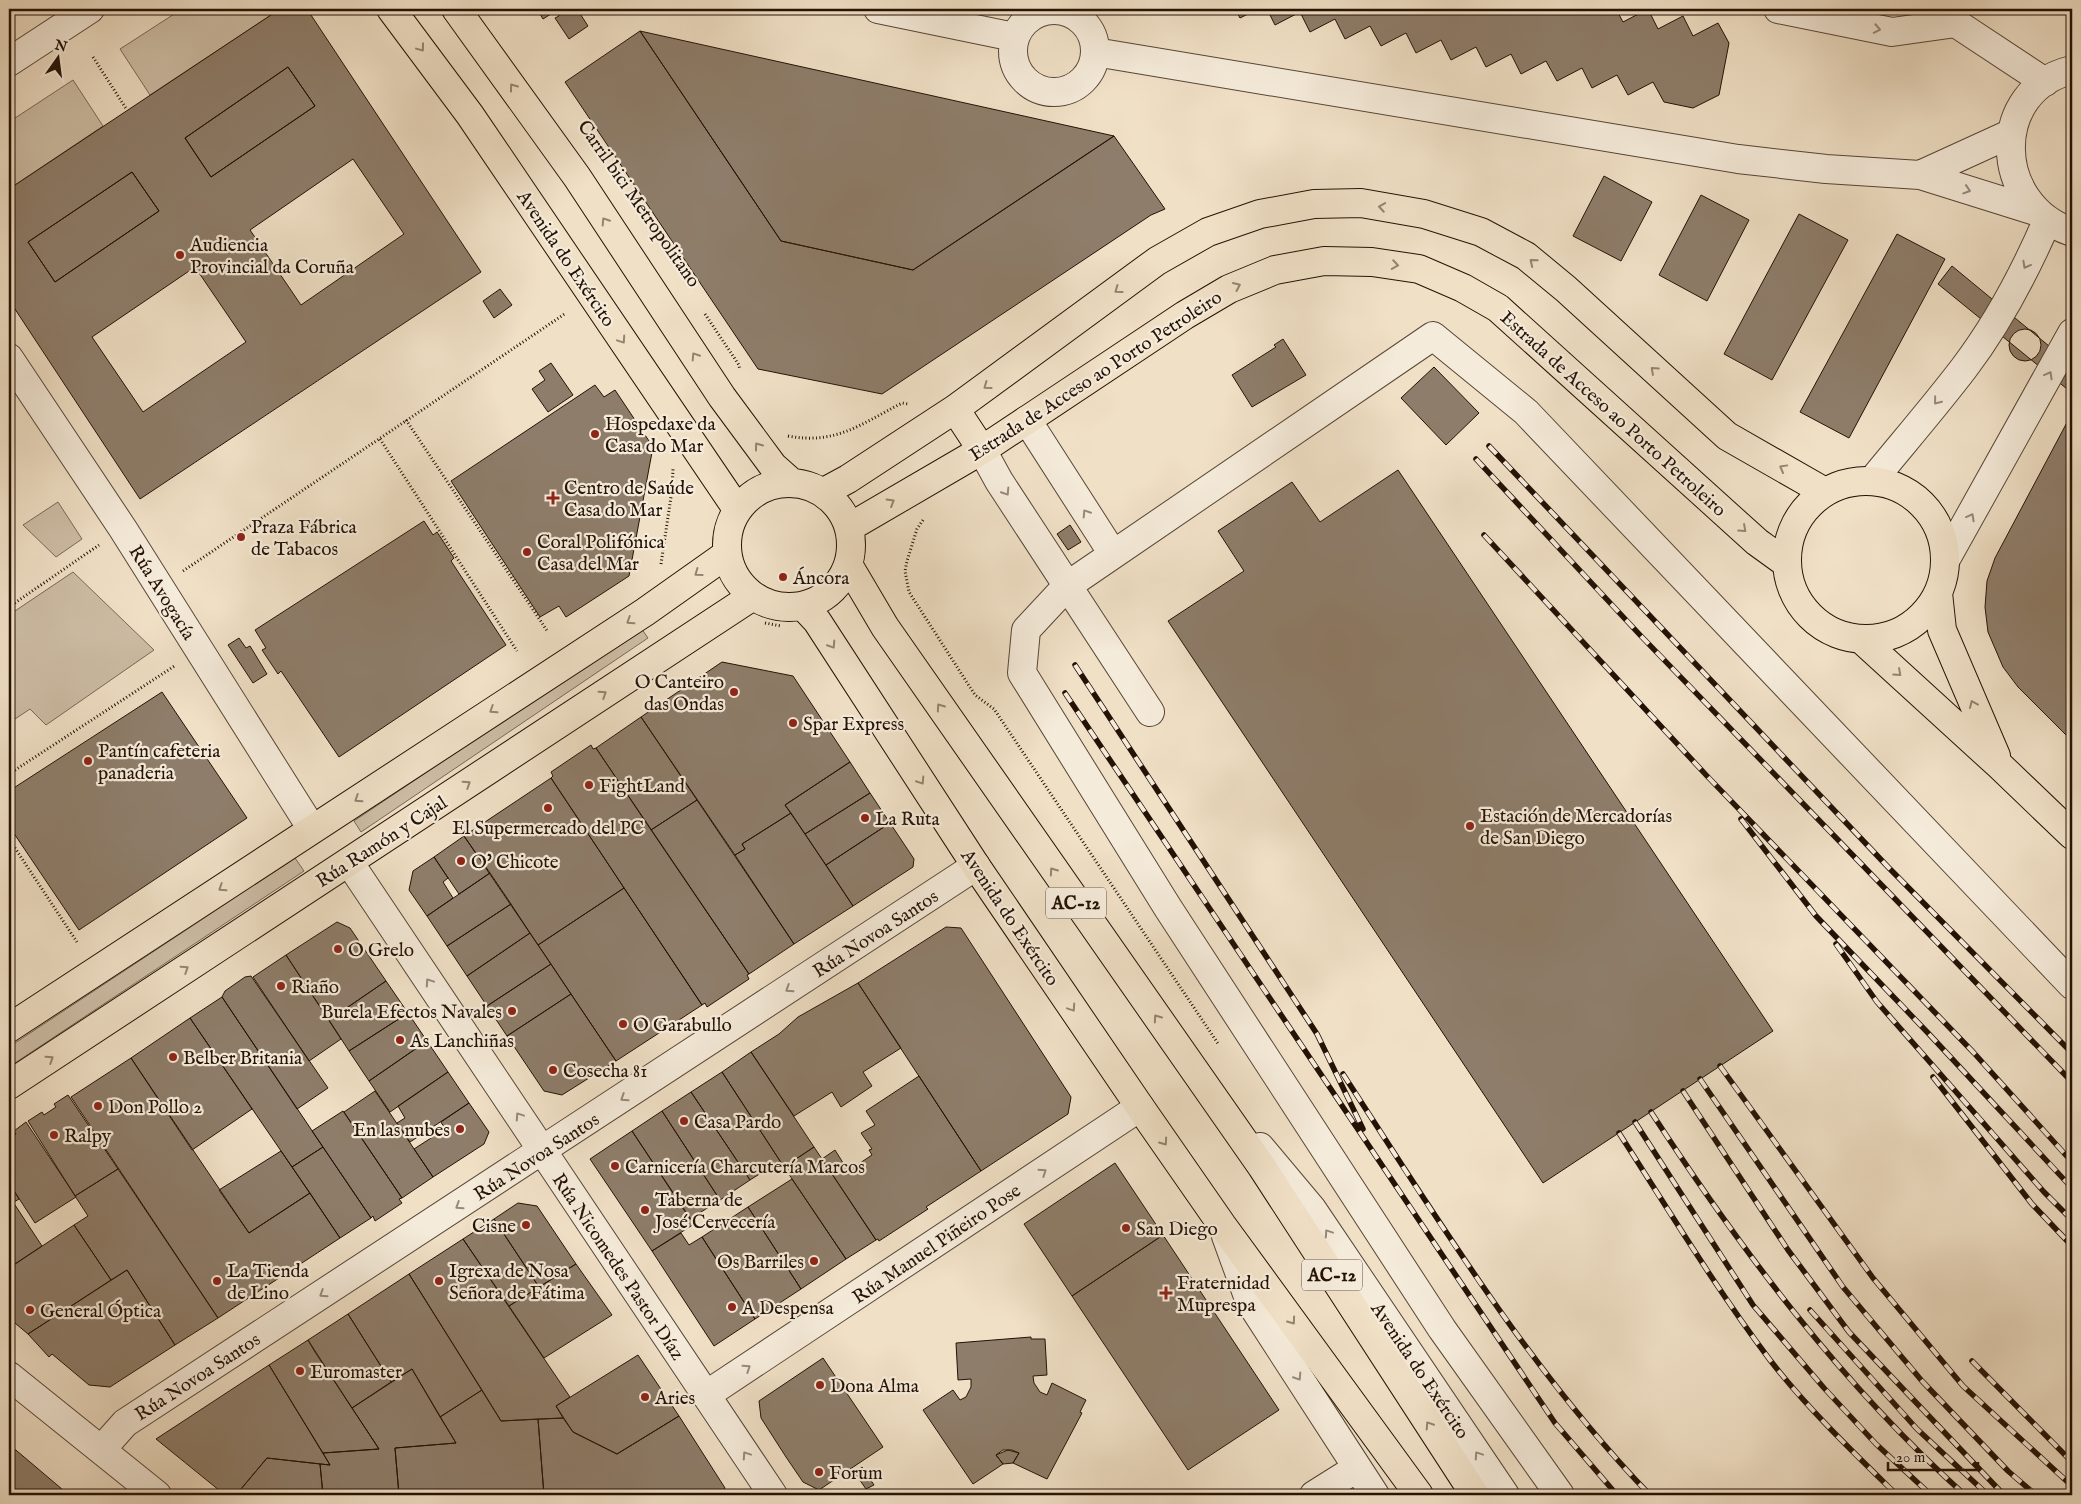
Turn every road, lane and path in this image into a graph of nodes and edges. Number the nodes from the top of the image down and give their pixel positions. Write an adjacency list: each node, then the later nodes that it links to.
1 (90, 9): 11 (street)
2 (392, 9): 36 (main road, Avenida do Exército, one-way to 36)
3 (456, 9): 33 (main road, one-way to 3)
4 (878, 9): 8 (street)
5 (1778, 9): 7 (street, one-way to 7)
6 (1065, 10): 8 (street); 9 (street)
7 (1946, 16): 13 (street)
8 (1014, 37): 9 (street)
9 (1096, 52): 16 (street)
10 (93, 57): 14 (path)
11 (9, 62)
12 (2072, 70): 13 (street)
13 (2045, 82): 15 (street)
14 (127, 110)
15 (2012, 133): 16 (street); 17 (street)
16 (1920, 175): 17 (street, one-way to 17)
17 (2041, 216): 18 (street); 32 (street, one-way to 32)
18 (2072, 232)
19 (702, 310): 23 (path, Carril bici Metropolitano)
20 (566, 313): 26 (path)
21 (2072, 333): 41 (street, one-way to 21)
22 (9, 358): 24 (street, Rúa Avogacía)
23 (740, 374)
24 (18, 392): 38 (street, Rúa Avogacía)
25 (953, 411): 28 (path); 30 (main road); 34 (main road); 35 (main road, one-way to 25)
26 (406, 420): 29 (path); 52 (path)
27 (1027, 420): 30 (main road, Estrada de Acceso ao Porto Petroleiro); 40 (street, one-way to 27); 42 (main road, Estrada de Acceso ao Porto Petroleiro, one-way to 42)
28 (786, 436)
29 (380, 439): 46 (path); 55 (path)
30 (982, 450): 37 (main road, Estrada de Acceso ao Porto Petroleiro, one-way to 30); 45 (street, one-way to 45)
31 (673, 464): 44 (path)
32 (1872, 481): 35 (main road); 41 (main road)
33 (791, 482): 34 (main road); 36 (main road)
34 (824, 492): 37 (main road)
35 (1825, 492): 42 (main road)
36 (737, 509): 39 (main road)
37 (850, 527): 43 (main road)
38 (124, 529): 46 (street, Rúa Avogacía); 49 (path)
39 (727, 554): 50 (main road); 59 (main road, one-way to 59)
40 (1113, 554): 45 (street); 65 (street)
41 (1946, 559): 47 (main road)
42 (1786, 564): 53 (main road)
43 (849, 566): 48 (main road); 67 (main road, Avenida do Exército / AC-12, one-way to 43)
44 (660, 570)
45 (1067, 586): 56 (street); 83 (street)
46 (160, 587): 54 (street, Rúa Avogacía)
47 (1938, 593): 53 (main road); 57 (main road, one-way to 47)
48 (803, 606): 50 (main road); 63 (main road, Avenida do Exército / AC-12, one-way to 63)
49 (9, 607)
50 (755, 609): 51 (path); 62 (main road, Rúa Ramón y Cajal, one-way to 50)
51 (787, 628)
52 (548, 632)
53 (1862, 640): 57 (main road, one-way to 57)
54 (199, 650): 58 (path); 59 (street, Rúa Avogacía)
55 (517, 652)
56 (1150, 712)
57 (1999, 765): 60 (main road)
58 (9, 774)
59 (312, 829): 66 (main road, one-way to 66)
60 (2072, 835)
61 (9, 839): 64 (path)
62 (349, 862): 68 (main road, Rúa Ramón y Cajal, one-way to 62); 70 (street, Rúa Nicomedes Pastor Díaz, one-way to 62)
63 (976, 866): 69 (main road, Avenida do Exército / AC-12, one-way to 69); 70 (street, Rúa Novoa Santos, one-way to 70)
64 (77, 942)
65 (2072, 985)
66 (9, 1028)
67 (1185, 1058): 81 (main road, Avenida do Exército / AC-12, one-way to 67); 82 (street, Avenida do Exército, one-way to 67)
68 (9, 1085)
69 (1140, 1107): 71 (main road, Avenida do Exército / AC-12, one-way to 71); 73 (street, Rúa Manuel Piñeiro Pose, one-way to 69)
70 (543, 1151): 73 (street, Rúa Nicomedes Pastor Díaz); 74 (street, Rúa Novoa Santos, one-way to 74)
71 (1222, 1225): 75 (street, Avenida do Exército, one-way to 75); 80 (main road, Avenida do Exército / AC-12, one-way to 80)
72 (9, 1376): 74 (street)
73 (706, 1394): 77 (street, Rúa Nicomedes Pastor Díaz, one-way to 73)
74 (101, 1450): 76 (street)
75 (1357, 1468): 78 (street); 79 (street, Avenida do Exército)
76 (157, 1495)
77 (773, 1495)
78 (1314, 1495)
79 (1375, 1495)
80 (1419, 1495)
81 (1475, 1495)
82 (1505, 1495)
83 (1560, 1495)

